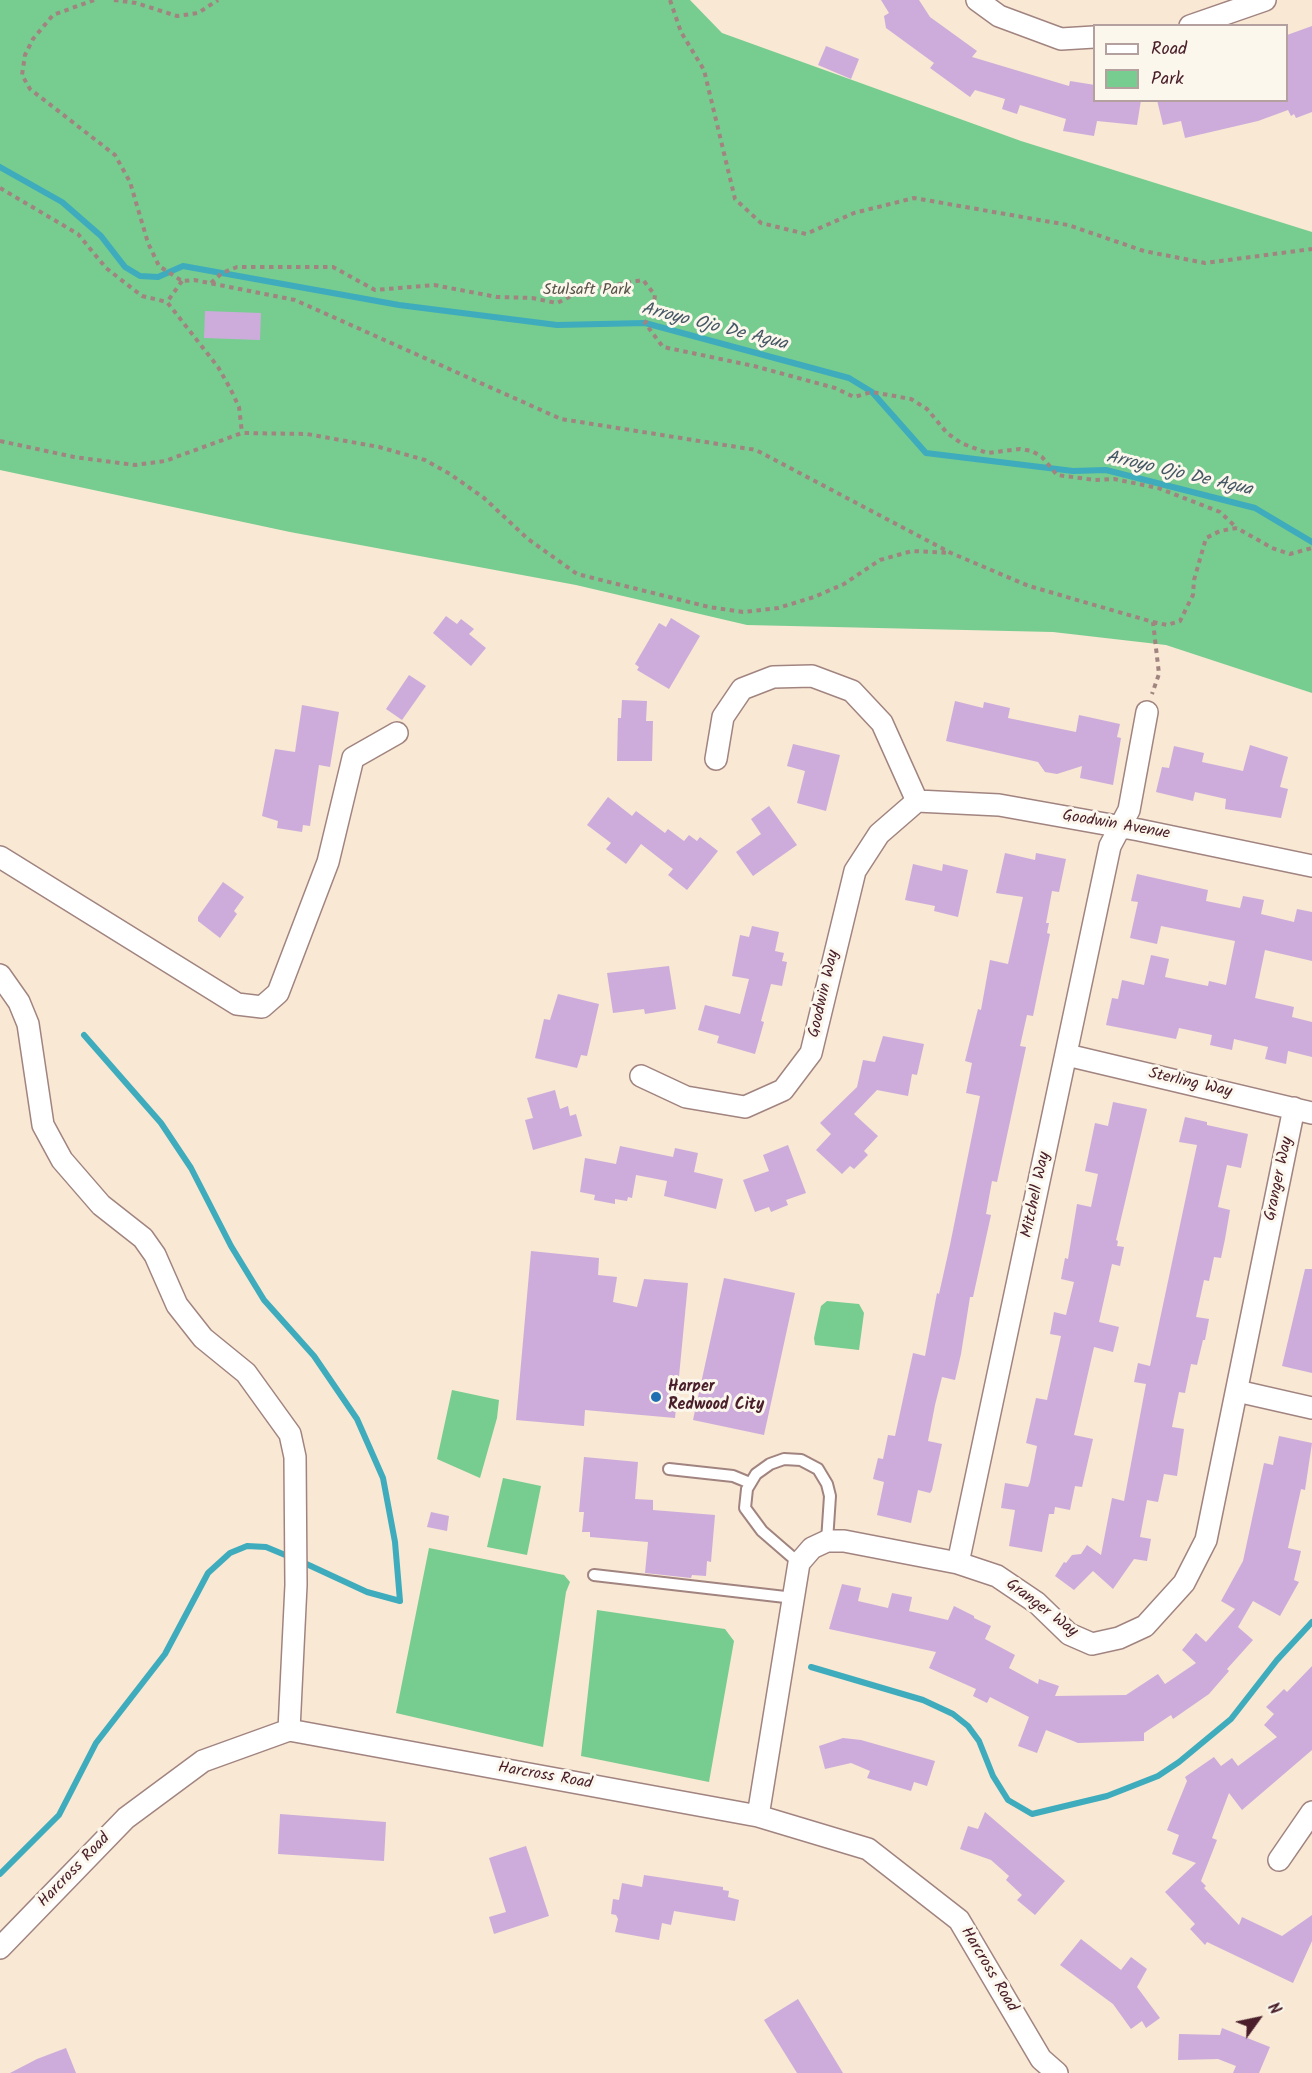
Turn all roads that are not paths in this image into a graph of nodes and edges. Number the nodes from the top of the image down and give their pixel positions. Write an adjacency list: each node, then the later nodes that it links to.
1 (977, 0): 4 (street)
2 (1265, 0): 3 (street)
3 (1196, 24)
4 (1093, 37)
5 (1147, 711): 9 (street, Mitchell Way)
6 (397, 733): 10 (street)
7 (716, 759): 8 (street)
8 (917, 801): 9 (street, Goodwin Avenue); 14 (street, Goodwin Way)
9 (1118, 828): 11 (street, Goodwin Avenue); 13 (street, Mitchell Way)
10 (0, 856)
11 (1312, 866)
12 (0, 975): 25 (street)
13 (1067, 1055): 15 (street, Sterling Way); 22 (street, Mitchell Way)
14 (641, 1076)
15 (1303, 1110): 16 (street, Granger Way)
16 (1237, 1391): 17 (street); 22 (street, Granger Way)
17 (1312, 1408)
18 (669, 1469): 19 (lane)
19 (750, 1483): 20 (lane); 21 (lane)
20 (827, 1541): 21 (street); 22 (street, Granger Way)
21 (800, 1563): 24 (street)
22 (958, 1563)
23 (594, 1575): 24 (lane)
24 (794, 1598): 27 (street)
25 (289, 1730): 27 (street, Harcross Road); 29 (street, Harcross Road)
26 (1312, 1812): 28 (street)
27 (758, 1816): 30 (street, Harcross Road)
28 (1280, 1860)
29 (0, 1948)
30 (1057, 2073)

